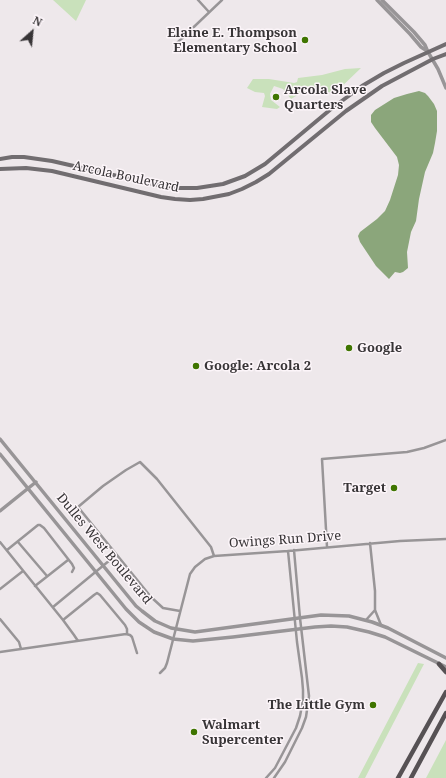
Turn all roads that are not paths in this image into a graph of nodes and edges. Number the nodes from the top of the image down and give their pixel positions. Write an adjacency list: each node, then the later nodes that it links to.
1 (198, 0): 5 (street)
2 (222, 0): 5 (street)
3 (376, 0): 8 (street)
4 (382, 0): 8 (street)
5 (209, 12): 6 (street)
6 (176, 44)
7 (446, 44): 8 (main road, Arcola Boulevard)
8 (428, 52): 10 (street); 12 (main road, Arcola Boulevard)
9 (446, 54): 10 (main road, Arcola Boulevard)
10 (433, 60): 11 (street); 13 (main road, Arcola Boulevard)
11 (446, 88)
12 (0, 159)
13 (0, 169)
14 (0, 439): 18 (street, Dulles West Boulevard)
15 (445, 440): 16 (street); 26 (street)
16 (446, 445)
17 (0, 454): 19 (street, Dulles West Boulevard)
18 (36, 482): 19 (street); 34 (street, Dulles West Boulevard)
19 (28, 488): 20 (street); 37 (street, Dulles West Boulevard)
20 (0, 511)
21 (446, 539): 24 (street, Owings Run Drive)
22 (0, 542): 25 (street)
23 (18, 542): 28 (street); 32 (street); 38 (street)
24 (370, 543): 26 (street, Owings Run Drive); 42 (street)
25 (3, 546): 27 (street); 28 (street)
26 (328, 547): 29 (street, Owings Run Drive)
27 (0, 549)
28 (7, 550): 35 (street)
29 (294, 550): 30 (street, Owings Run Drive); 45 (street)
30 (288, 551): 31 (street, Owings Run Drive); 44 (street)
31 (214, 556): 43 (street, Owings Run Drive); 43 (street)
32 (68, 560): 36 (street); 38 (street)
33 (110, 560): 34 (street)
34 (104, 566): 37 (street); 50 (street, Dulles West Boulevard)
35 (23, 570): 39 (street); 40 (street)
36 (72, 572)
37 (96, 572): 41 (street); 54 (street, Dulles West Boulevard)
38 (47, 576): 39 (street)
39 (35, 586): 41 (street)
40 (0, 589)
41 (53, 607): 47 (street)
42 (375, 610): 48 (street); 49 (street)
43 (180, 611): 50 (street, Owings Run Drive)
44 (294, 618): 45 (street, Dulles West Boulevard); 50 (street, Dulles West Boulevard); 52 (street)
45 (300, 618): 48 (street, Dulles West Boulevard); 51 (street)
46 (0, 619): 56 (street)
47 (63, 620): 53 (street); 55 (street)
48 (366, 620): 49 (street, Dulles West Boulevard)
49 (381, 625): 59 (street, Dulles West Boulevard)
50 (176, 629): 54 (street, Owings Run Drive)
51 (302, 629): 52 (street, Dulles West Boulevard); 60 (street, Dulles West Boulevard); 67 (street)
52 (295, 630): 54 (street, Dulles West Boulevard); 66 (street)
53 (127, 634): 55 (street); 58 (street)
54 (173, 639): 63 (street, Owings Run Drive)
55 (78, 641): 56 (street)
56 (21, 648): 57 (street)
57 (0, 652)
58 (137, 653)
59 (446, 658)
60 (439, 664): 61 (street, Dulles West Boulevard); 62 (main road)
61 (446, 667)
62 (446, 672)
63 (160, 673)
64 (446, 692): 68 (main road)
65 (446, 713): 69 (main road)
66 (266, 778)
67 (274, 778)
68 (398, 778)
69 (411, 778)

